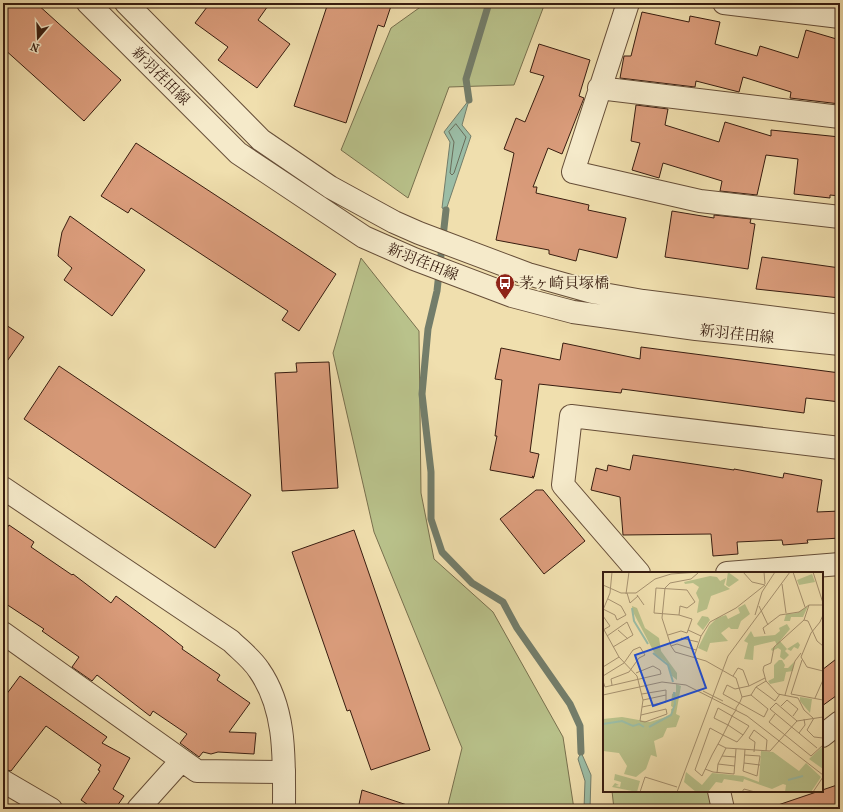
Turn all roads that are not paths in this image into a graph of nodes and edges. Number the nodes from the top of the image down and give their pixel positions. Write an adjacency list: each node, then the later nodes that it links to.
1 (88, 3): 10 (street, 新羽荏田線)
2 (126, 3): 9 (street, 新羽荏田線)
3 (628, 3): 6 (street)
4 (724, 3): 5 (street)
5 (840, 17)
6 (599, 88): 7 (street); 8 (street)
7 (840, 117)
8 (840, 217)
9 (840, 326)
10 (840, 344)
11 (840, 448): 14 (street)
12 (5, 496): 20 (street)
13 (840, 564): 15 (street)
14 (638, 572)
15 (740, 572)
16 (3, 632): 19 (street)
17 (840, 722): 18 (street)
18 (823, 735)
19 (180, 760): 20 (street); 24 (street)
20 (284, 772): 25 (street)
21 (3, 781): 23 (street)
22 (719, 792): 26 (street)
23 (51, 809)
24 (138, 809)
25 (284, 809)
26 (723, 809)

